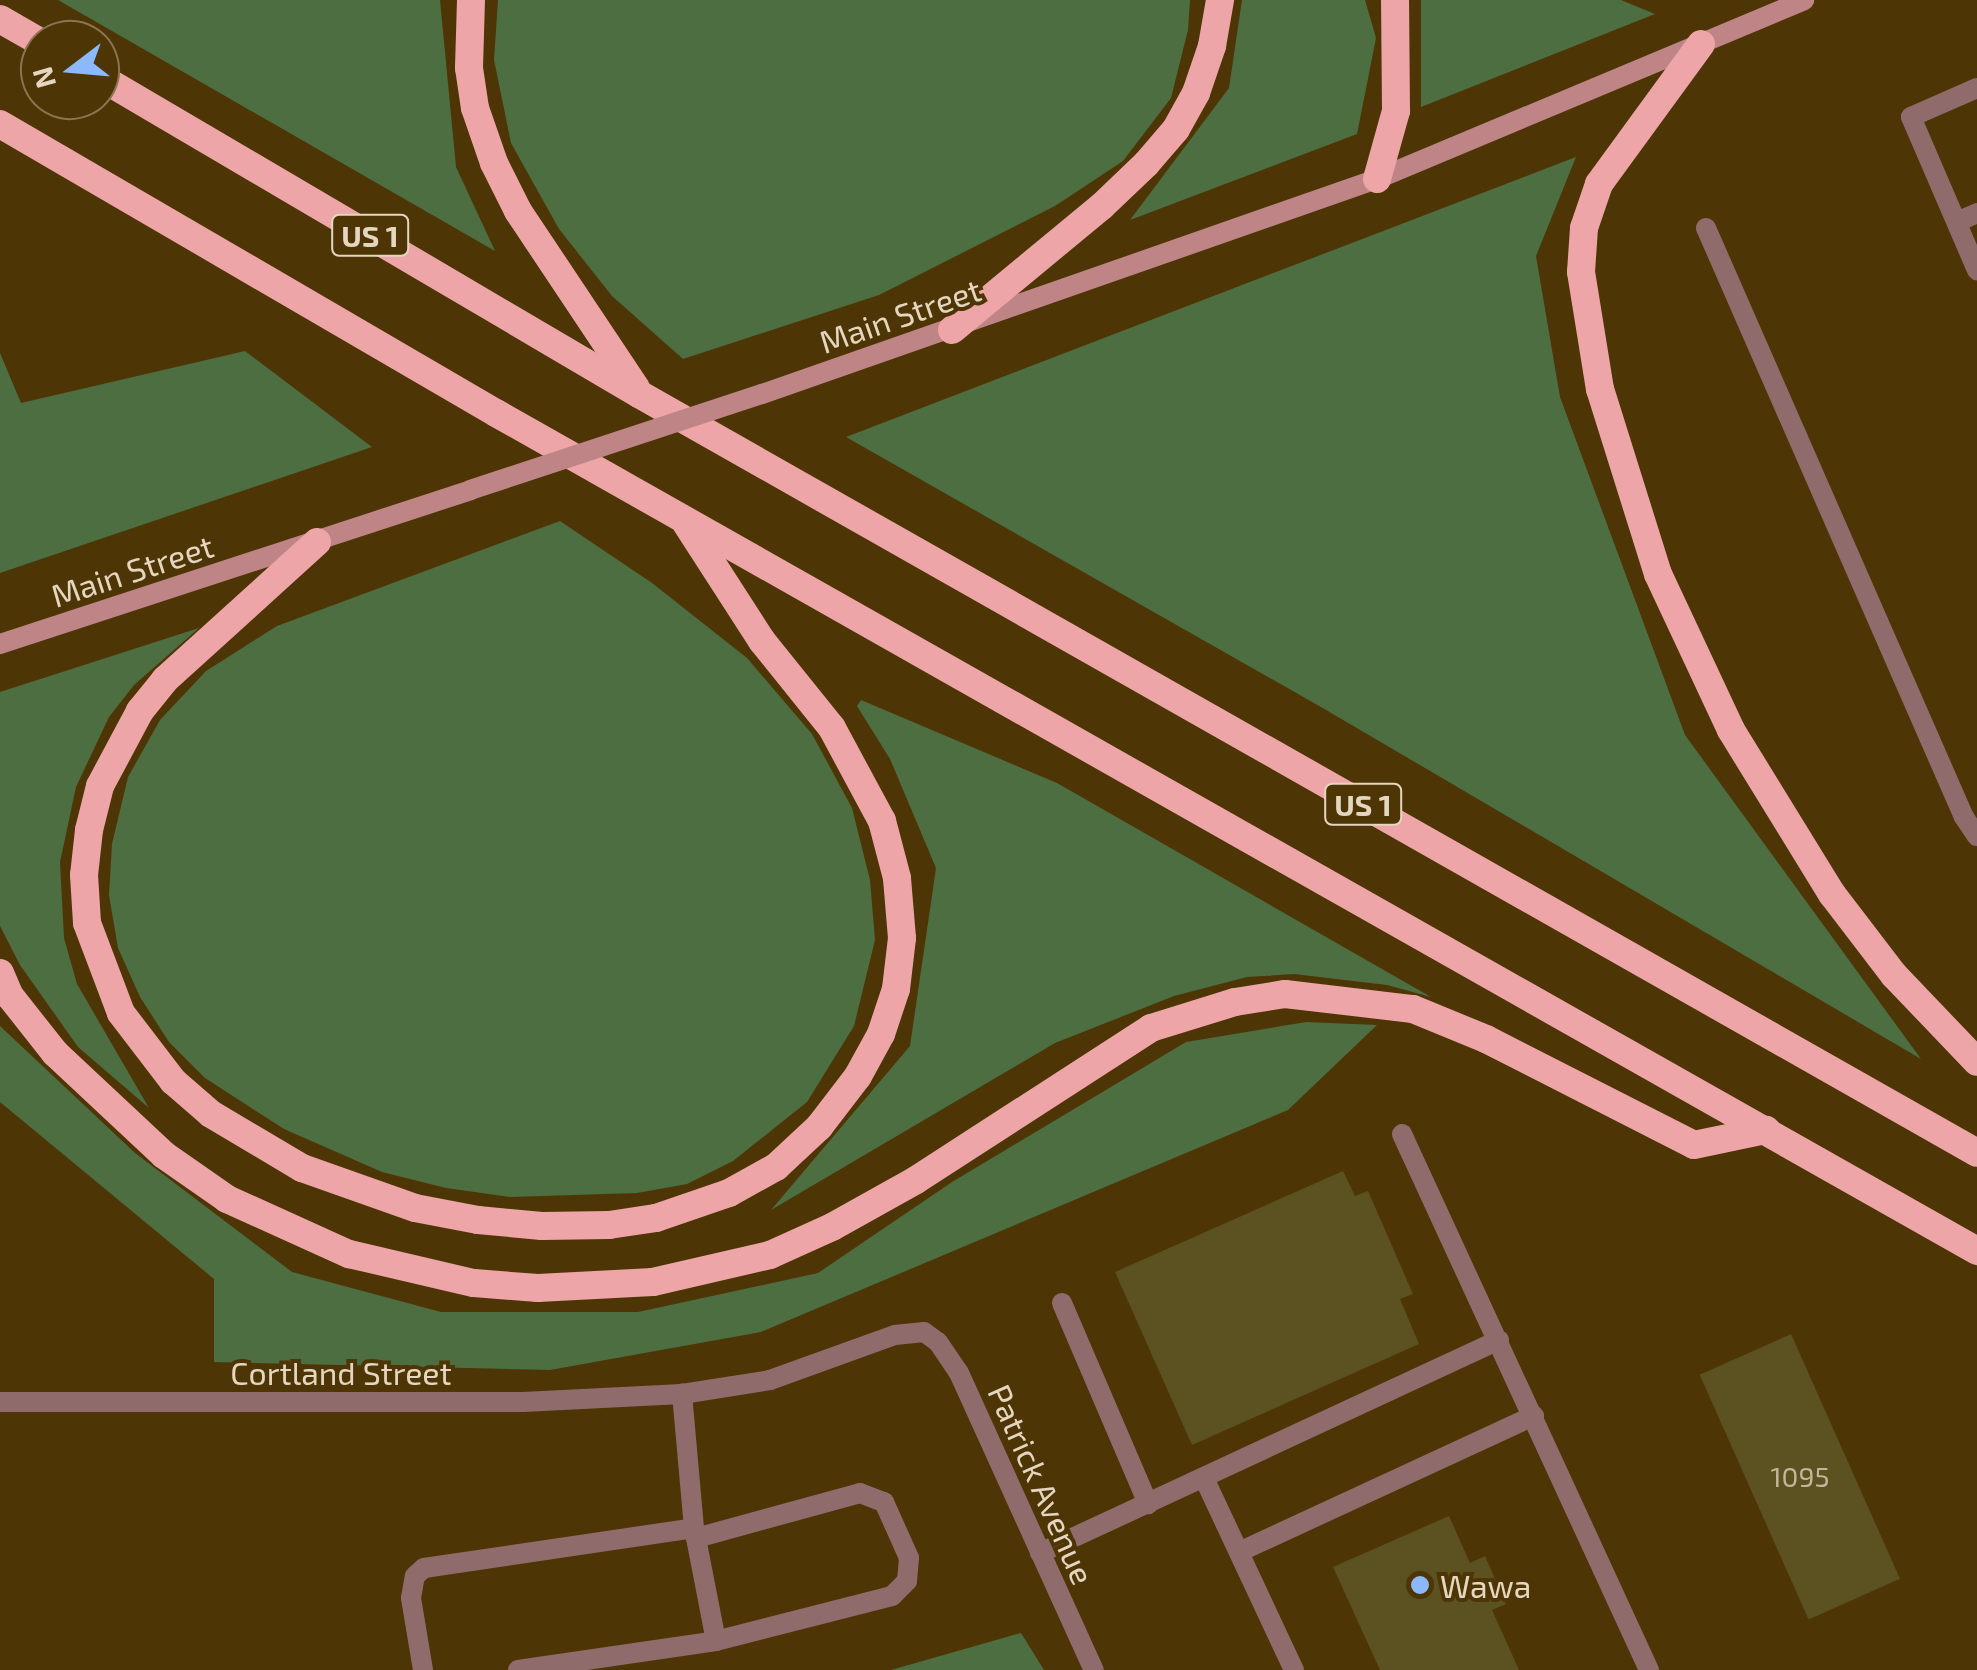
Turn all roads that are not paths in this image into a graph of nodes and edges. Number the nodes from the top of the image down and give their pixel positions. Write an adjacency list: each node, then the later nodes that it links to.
1 (471, 0): 15 (highway)
2 (1220, 0): 14 (highway)
3 (1396, 0): 9 (highway)
4 (1804, 0): 5 (main road, Main Street)
5 (1700, 44): 9 (main road, Main Street); 21 (highway)
6 (1977, 88): 11 (street)
7 (120, 89): 15 (highway, US 1)
8 (0, 124): 16 (highway, US 1)
9 (1378, 179): 14 (main road, Main Street)
10 (1977, 213): 11 (street)
11 (1957, 222): 13 (street)
12 (1706, 228): 19 (street)
13 (1977, 270)
14 (952, 330): 17 (main road, Main Street, bridge)
15 (640, 394): 24 (highway, US 1)
16 (682, 518): 17 (highway); 22 (highway, US 1)
17 (317, 542): 18 (main road, Main Street)
18 (0, 644)
19 (1977, 836)
20 (4, 985): 22 (highway)
21 (1977, 1062)
22 (1766, 1130): 25 (highway, US 1)
23 (1402, 1134): 28 (street)
24 (1977, 1153)
25 (1977, 1251)
26 (1062, 1303): 33 (street)
27 (924, 1332): 29 (street, Cortland Street); 36 (street, Patrick Avenue)
28 (1500, 1340): 31 (street); 32 (street)
29 (682, 1394): 30 (street, Cortland Street); 34 (street)
30 (0, 1402)
31 (1534, 1416): 35 (street); 42 (street)
32 (1204, 1478): 33 (street); 35 (street)
33 (1148, 1504): 36 (street)
34 (695, 1533): 37 (street); 37 (street); 38 (street)
35 (1238, 1552): 41 (street)
36 (1040, 1553): 40 (street, Patrick Avenue)
37 (716, 1641): 39 (street)
38 (423, 1670)
39 (518, 1670)
40 (1094, 1670)
41 (1294, 1670)
42 (1649, 1670)

